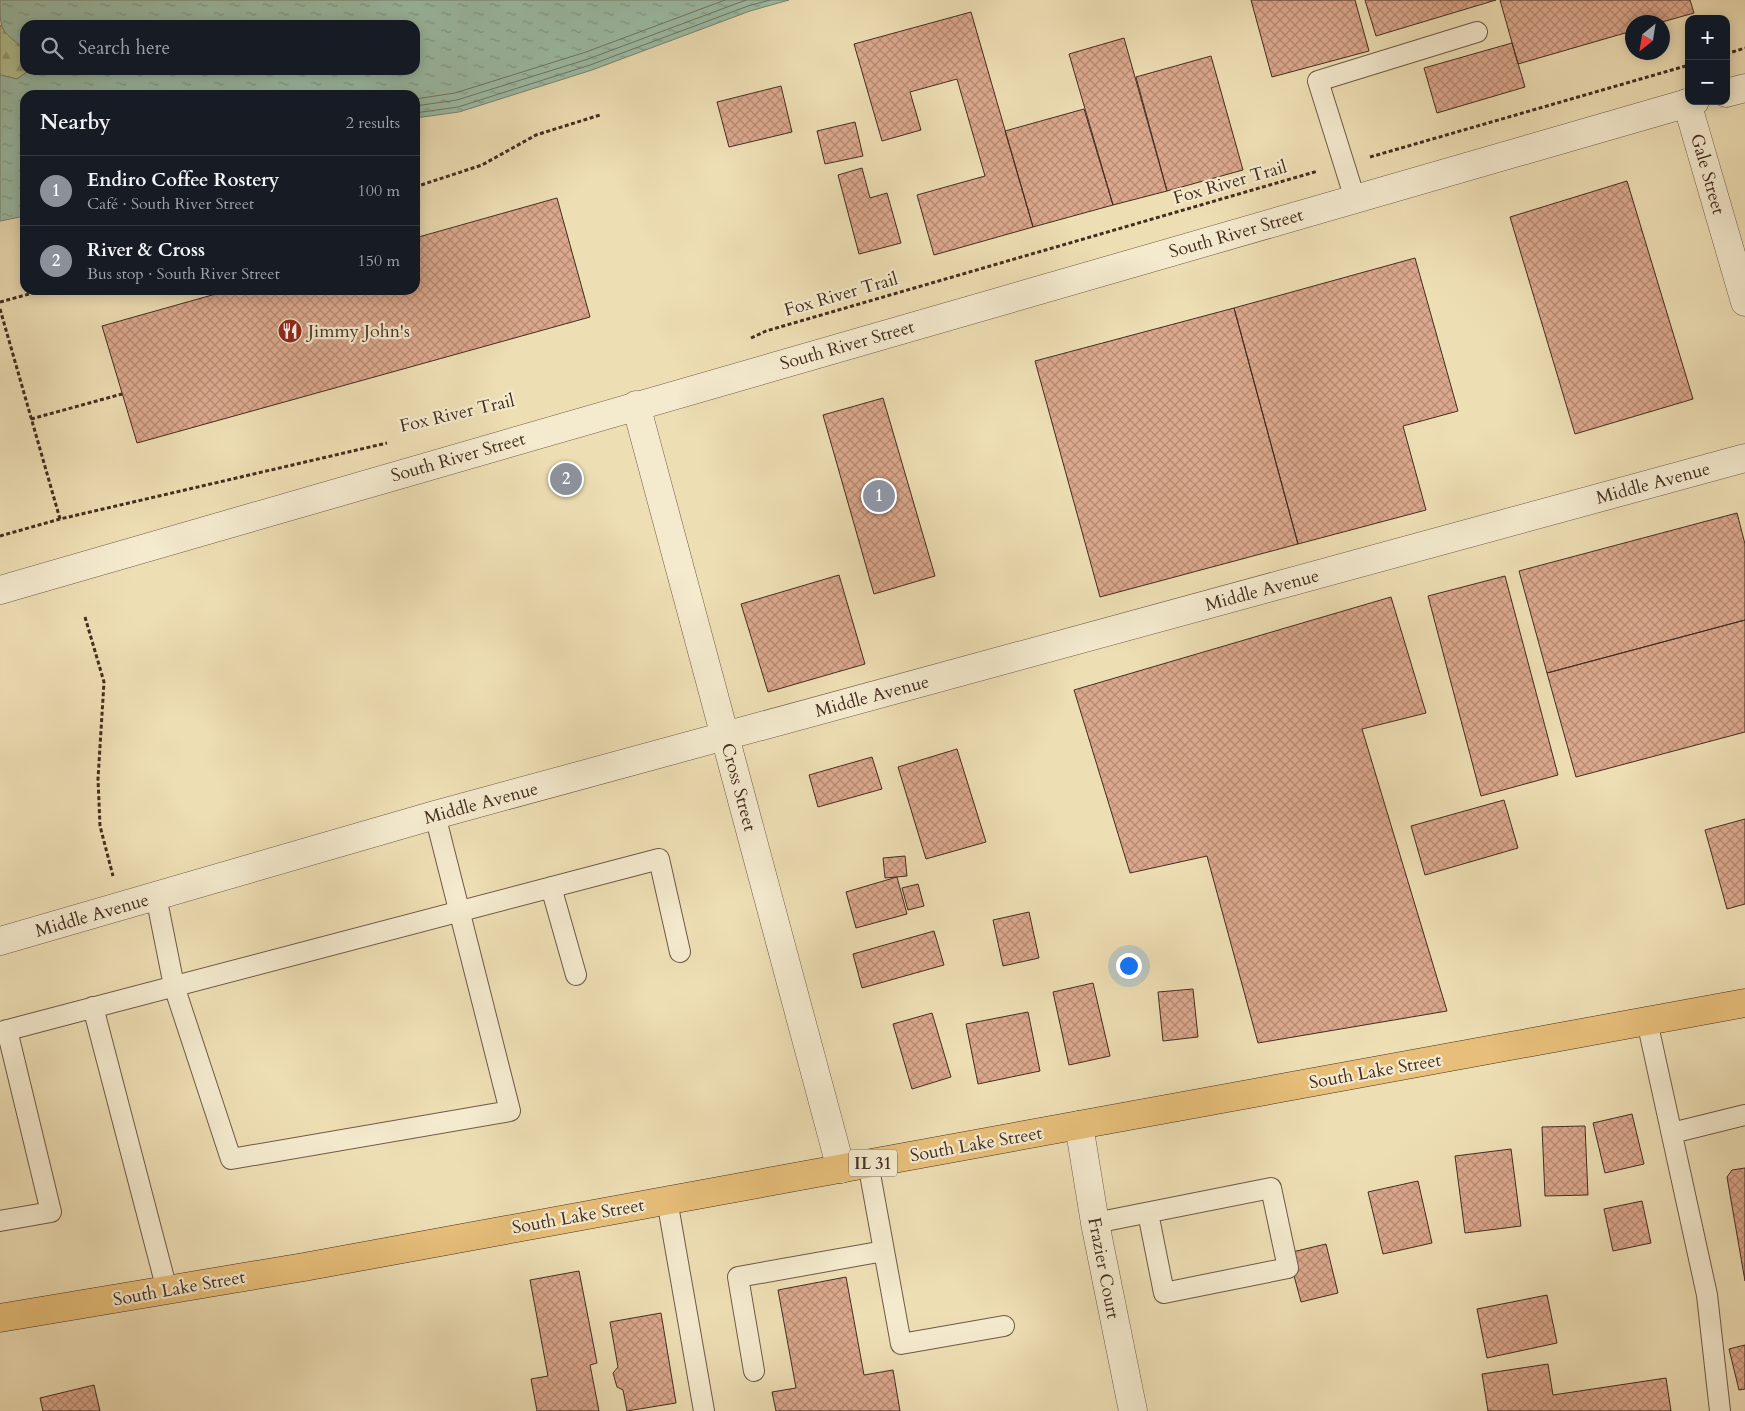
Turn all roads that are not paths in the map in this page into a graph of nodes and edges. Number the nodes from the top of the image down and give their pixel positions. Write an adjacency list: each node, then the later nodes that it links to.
1 (1477, 32): 6 (lane)
2 (1745, 88): 3 (street)
3 (1730, 92)
4 (1685, 104): 6 (street, South River Street)
5 (1692, 105): 7 (street, Gale Street)
6 (1355, 199): 8 (street, South River Street)
7 (1745, 302)
8 (636, 405): 10 (street, South River Street); 11 (street, Cross Street)
9 (1745, 458): 11 (street, Middle Avenue)
10 (0, 590)
11 (725, 736): 12 (street, Middle Avenue); 28 (street, Cross Street)
12 (435, 815): 14 (street, Middle Avenue); 15 (lane)
13 (551, 888): 15 (lane); 17 (lane); 18 (lane)
14 (156, 896): 16 (street, Middle Avenue); 19 (lane)
15 (459, 911): 19 (lane); 19 (lane)
16 (0, 941)
17 (680, 952)
18 (576, 976)
19 (174, 986): 21 (lane)
20 (1745, 1003): 22 (main road, South Lake Street / IL 31)
21 (93, 1007): 23 (lane); 34 (lane)
22 (1647, 1021): 25 (main road, South Lake Street / IL 31); 26 (lane)
23 (3, 1031): 31 (lane)
24 (1745, 1115): 26 (lane)
25 (1078, 1125): 27 (main road, South Lake Street / IL 31); 32 (street, Frazier Court)
26 (1672, 1133): 40 (lane)
27 (868, 1164): 28 (main road, South Lake Street / IL 31); 33 (lane)
28 (841, 1169): 29 (main road, South Lake Street / IL 31)
29 (667, 1200): 34 (main road, South Lake Street / IL 31); 38 (lane)
30 (1148, 1213): 30 (lane); 32 (lane)
31 (0, 1220)
32 (1095, 1223): 39 (street, Frazier Court)
33 (884, 1251): 36 (lane); 37 (lane)
34 (167, 1290): 35 (main road, South Lake Street / IL 31)
35 (0, 1318)
36 (1004, 1326)
37 (754, 1370)
38 (704, 1411)
39 (1133, 1411)
40 (1720, 1411)

